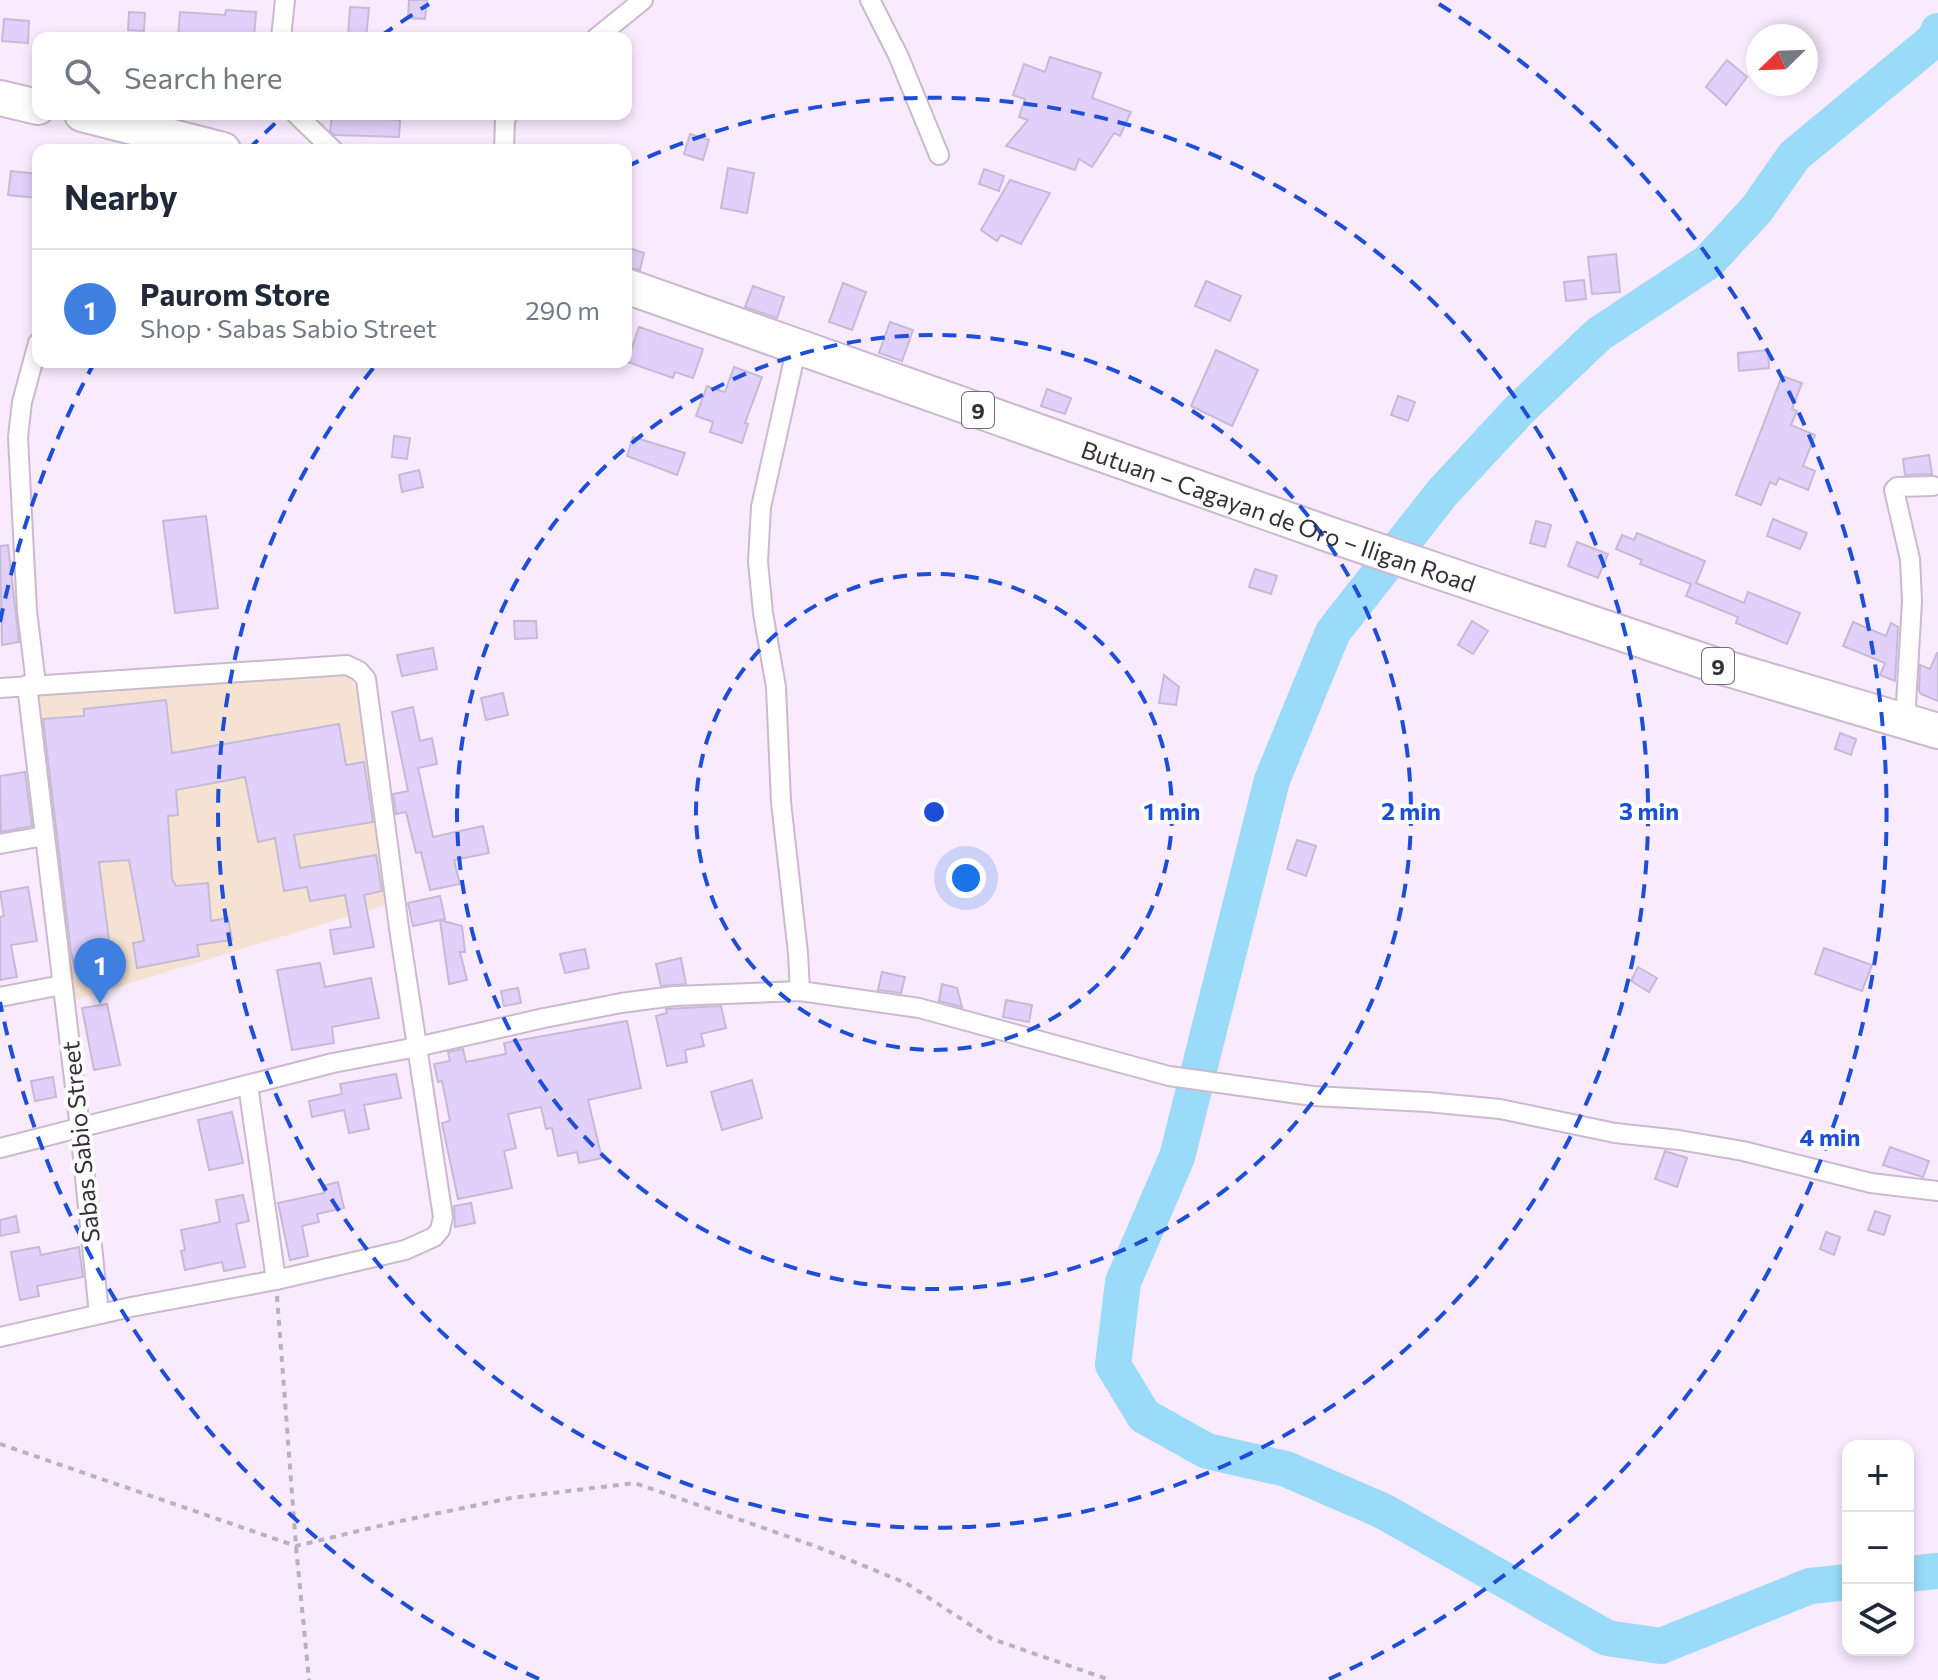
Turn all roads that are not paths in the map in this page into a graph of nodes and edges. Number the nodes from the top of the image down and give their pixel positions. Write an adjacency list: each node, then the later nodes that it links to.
1 (285, 0): 4 (street)
2 (643, 0): 5 (street)
3 (870, 0): 14 (street)
4 (282, 32)
5 (603, 32)
6 (0, 98): 7 (highway)
7 (32, 106)
8 (106, 120): 11 (highway)
9 (302, 120): 12 (street)
10 (505, 120): 13 (street)
11 (200, 144)
12 (327, 144)
13 (504, 144)
14 (939, 155)
15 (632, 288): 16 (highway, Butuan – Cagayan de Oro – Iligan Road / 9)
16 (797, 346): 21 (highway, Butuan – Cagayan de Oro – Iligan Road / 9); 26 (street)
17 (32, 365): 19 (street, Sabas Sabio Street)
18 (1933, 486): 21 (street)
19 (31, 684): 20 (street); 23 (street, Sabas Sabio Street); 28 (street)
20 (0, 688)
21 (1905, 721): 22 (highway, Butuan – Cagayan de Oro – Iligan Road / 9)
22 (1938, 731)
23 (44, 836): 24 (street); 25 (street, Sabas Sabio Street)
24 (0, 844)
25 (62, 985): 27 (street); 30 (street, Sabas Sabio Street)
26 (800, 991): 28 (street); 32 (street)
27 (0, 997)
28 (417, 1047): 29 (street); 33 (street)
29 (248, 1085): 30 (street); 33 (street)
30 (80, 1129): 31 (street); 34 (street, Sabas Sabio Street)
31 (0, 1148)
32 (1938, 1191)
33 (276, 1280): 34 (street)
34 (99, 1314): 35 (street)
35 (0, 1337)

